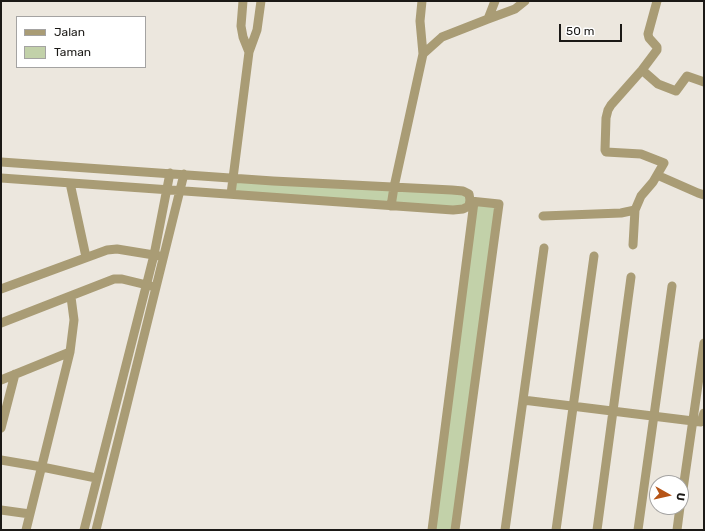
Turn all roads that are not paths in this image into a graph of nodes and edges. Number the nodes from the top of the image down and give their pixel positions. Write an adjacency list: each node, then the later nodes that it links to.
1 (243, 1): 8 (street)
2 (261, 1): 8 (street)
3 (422, 1): 9 (street)
4 (495, 1): 7 (street)
5 (525, 1): 7 (street)
6 (657, 1): 10 (street)
7 (488, 19): 9 (street)
8 (249, 52): 17 (street)
9 (423, 54): 19 (street)
10 (642, 70): 11 (street); 15 (street)
11 (704, 82)
12 (1, 162): 13 (street)
13 (170, 173): 14 (street); 20 (street)
14 (184, 174): 17 (street); 21 (street)
15 (657, 176): 23 (street); 26 (street)
16 (1, 178): 18 (street)
17 (233, 178): 19 (street); 22 (street)
18 (70, 183): 20 (street); 32 (street)
19 (394, 187): 24 (street); 25 (street)
20 (168, 189): 21 (street); 30 (street)
21 (181, 190): 22 (street); 33 (street)
22 (231, 194): 25 (street)
23 (704, 195)
24 (472, 201): 25 (street); 62 (street); 63 (street)
25 (391, 206)
26 (635, 210): 27 (street); 28 (street)
27 (543, 216)
28 (633, 245)
29 (544, 248): 45 (street)
30 (154, 255): 32 (street); 33 (street); 35 (street)
31 (594, 256): 46 (street)
32 (86, 257): 38 (street)
33 (163, 257): 37 (street)
34 (631, 277): 47 (street)
35 (146, 284): 37 (street); 39 (street); 55 (street)
36 (672, 286): 49 (street)
37 (156, 287): 61 (street)
38 (1, 289)
39 (71, 297): 40 (street); 42 (street)
40 (1, 323)
41 (704, 343): 50 (street)
42 (70, 352): 43 (street); 53 (street)
43 (15, 374): 44 (street); 51 (street)
44 (1, 380)
45 (523, 400): 46 (street); 64 (street)
46 (573, 406): 47 (street); 65 (street)
47 (613, 411): 49 (street); 66 (street)
48 (704, 413): 50 (street)
49 (654, 416): 50 (street); 67 (street)
50 (693, 421): 54 (street)
51 (1, 428)
52 (1, 460): 53 (street)
53 (42, 467): 55 (street); 57 (street)
54 (685, 475)
55 (96, 478): 60 (street)
56 (1, 510): 57 (street)
57 (30, 514): 59 (street)
58 (679, 515): 68 (street)
59 (26, 530)
60 (84, 530)
61 (96, 530)
62 (432, 530)
63 (455, 530)
64 (505, 530)
65 (556, 530)
66 (597, 530)
67 (638, 530)
68 (677, 530)

